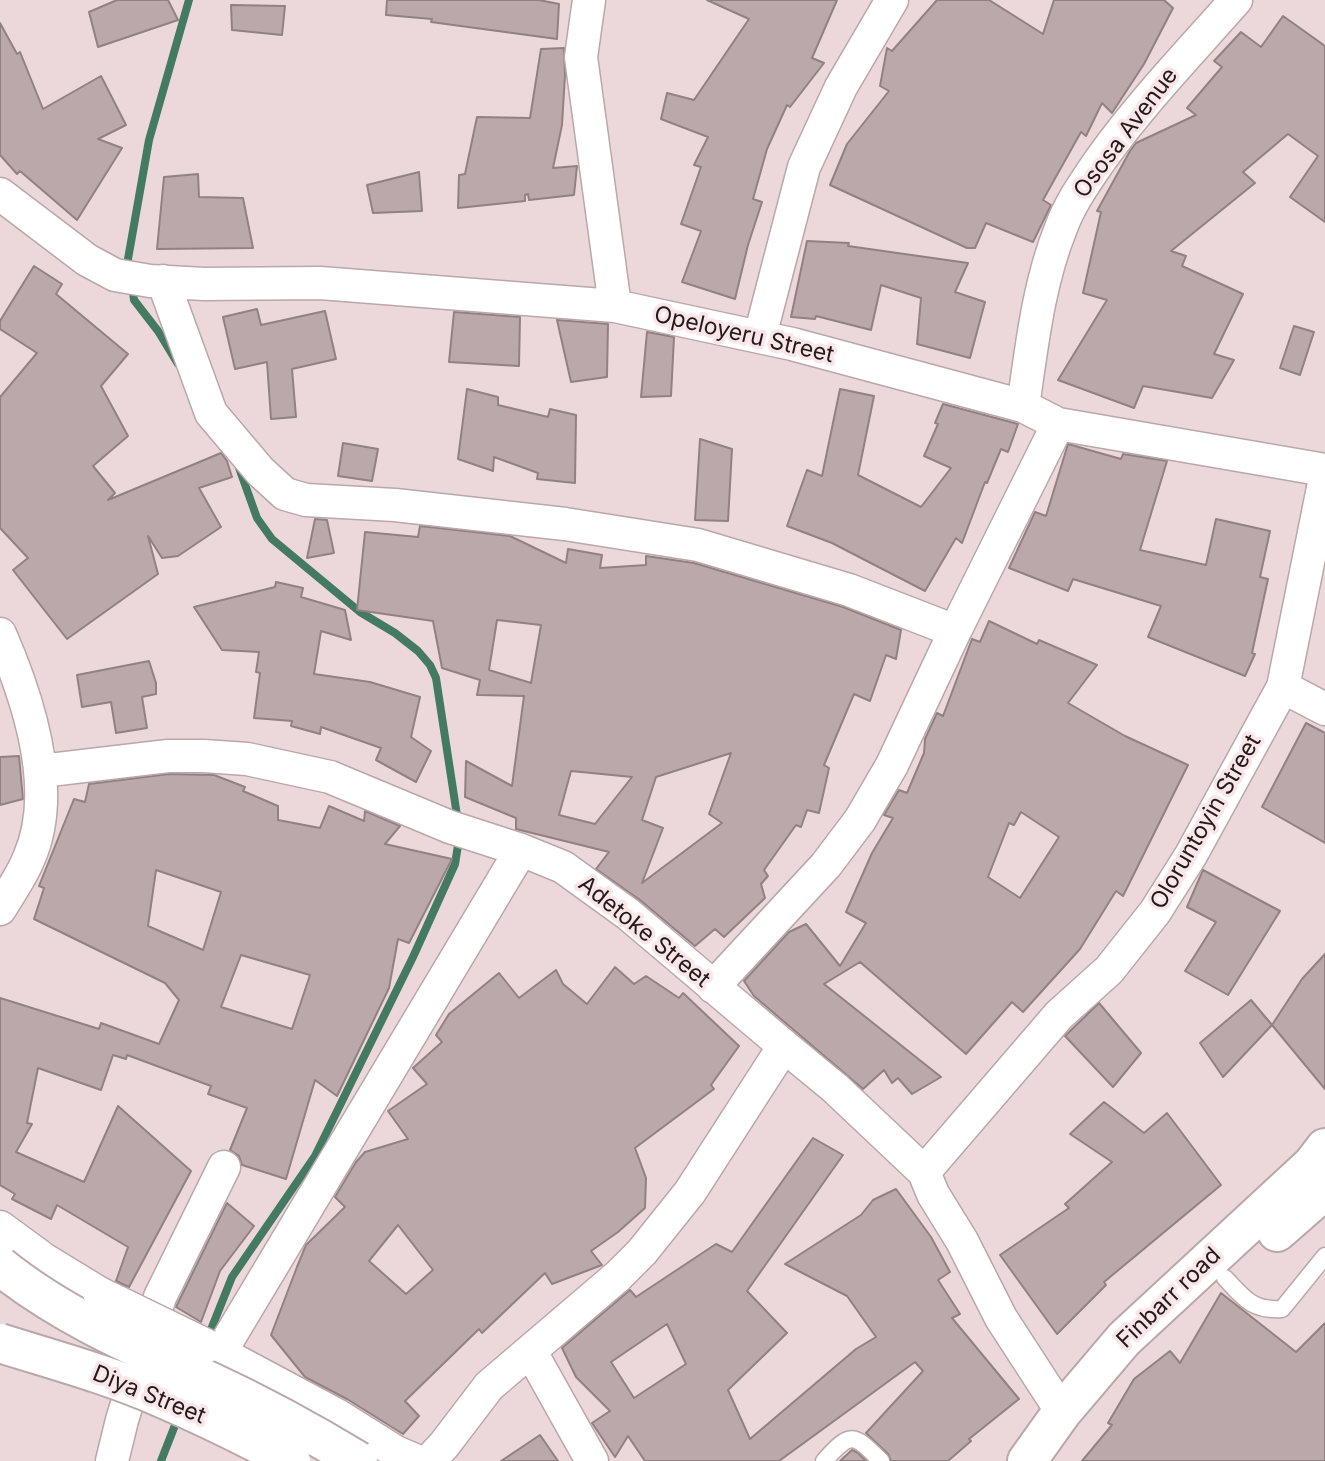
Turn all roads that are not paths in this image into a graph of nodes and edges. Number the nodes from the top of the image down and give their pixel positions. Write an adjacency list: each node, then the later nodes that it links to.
1 (589, 0): 6 (street)
2 (892, 0): 7 (street)
3 (1236, 0): 8 (street, Ososa Avenue)
4 (0, 194): 5 (street, Opeloyeru Street)
5 (157, 281): 6 (street, Opeloyeru Street); 12 (street)
6 (615, 306): 7 (street, Opeloyeru Street)
7 (761, 336): 8 (street, Opeloyeru Street)
8 (1023, 406): 9 (street, Opeloyeru Street)
9 (1058, 424): 10 (street, Opeloyeru Street); 12 (street)
10 (1325, 470)
11 (1325, 478): 14 (street, Oloruntoyin Street)
12 (955, 631): 19 (street)
13 (0, 634): 16 (street)
14 (1283, 687): 15 (street); 23 (street, Oloruntoyin Street)
15 (1325, 709)
16 (41, 771): 17 (street, Adetoke Street); 18 (street)
17 (521, 850): 19 (street, Adetoke Street); 30 (street)
18 (0, 909)
19 (713, 987): 20 (street, Adetoke Street)
20 (784, 1046): 23 (street, Adetoke Street); 31 (street)
21 (1325, 1148): 32 (main road, Finbarr road)
22 (224, 1167): 33 (street)
23 (924, 1172): 32 (street, Adetoke Street)
24 (1325, 1190): 28 (main road, Finbarr road)
25 (0, 1227): 30 (street, bridge)
26 (1325, 1256): 28 (lane)
27 (0, 1266): 35 (main road, bridge)
28 (1225, 1278): 42 (main road, Finbarr road)
29 (0, 1343): 34 (main road, Diya Street, bridge)
30 (214, 1349): 36 (street)
31 (531, 1352): 37 (street); 38 (street)
32 (1062, 1412): 41 (main road, Finbarr road)
33 (112, 1461)
34 (291, 1461)
35 (358, 1461)
36 (417, 1461)
37 (425, 1461)
38 (592, 1461)
39 (824, 1461): 40 (lane)
40 (881, 1461)
41 (1027, 1461)
42 (1059, 1461)

